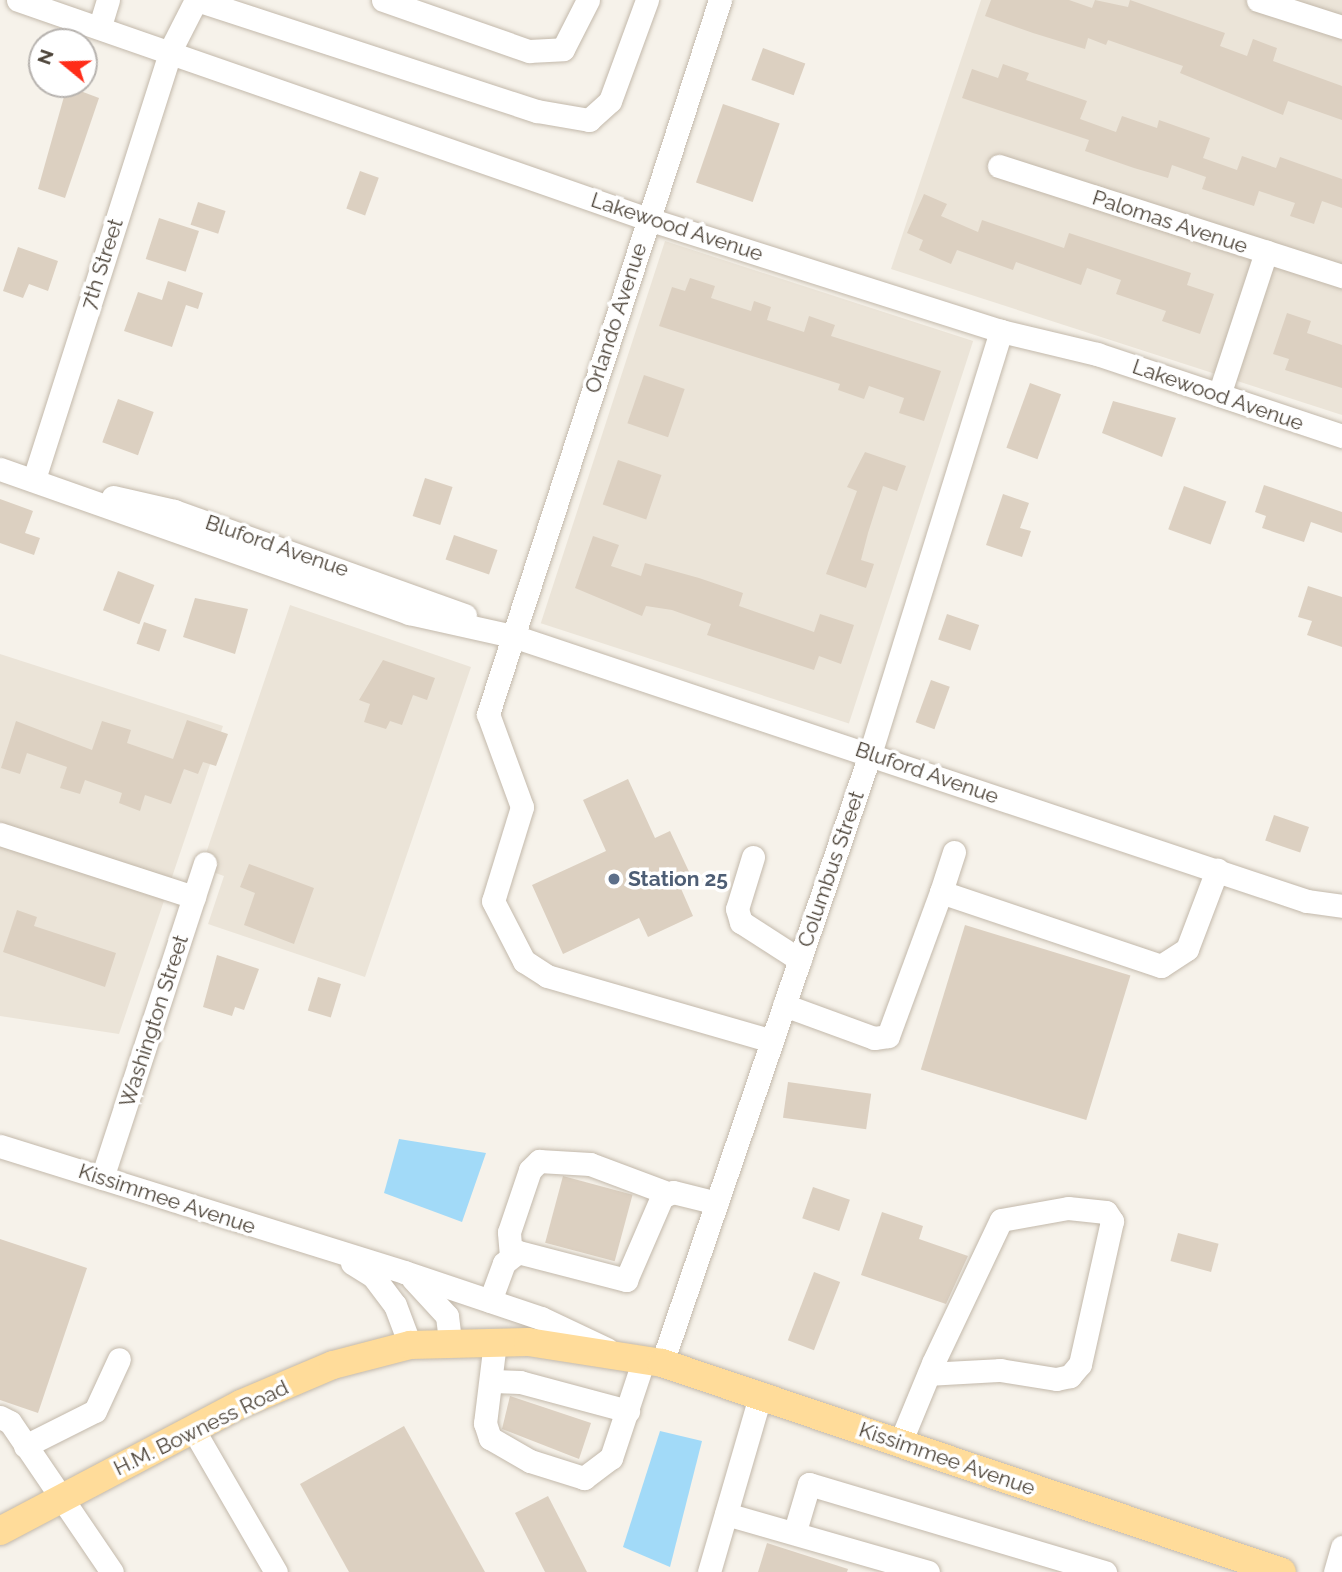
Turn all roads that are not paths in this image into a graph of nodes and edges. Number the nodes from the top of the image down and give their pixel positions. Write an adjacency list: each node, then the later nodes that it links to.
1 (18, 0): 9 (street, Lakewood Avenue)
2 (108, 0): 9 (street)
3 (196, 0): 6 (street); 11 (street, 7th Street)
4 (383, 0): 5 (street)
5 (588, 0)
6 (647, 0)
7 (720, 0): 13 (street, Orlando Avenue)
8 (1258, 0): 10 (street)
9 (100, 26): 11 (street, Lakewood Avenue)
10 (1342, 27)
11 (171, 49): 13 (street, Lakewood Avenue); 20 (street, 7th Street)
12 (999, 166): 14 (street, Palomas Avenue)
13 (649, 219): 16 (street, Lakewood Avenue); 21 (street, Orlando Avenue)
14 (1266, 252): 15 (street, Palomas Avenue); 17 (street)
15 (1342, 276)
16 (1001, 331): 17 (street, Lakewood Avenue); 22 (street, Columbus Street)
17 (1219, 396): 18 (street, Lakewood Avenue)
18 (1342, 436)
19 (0, 468): 20 (street, Bluford Avenue)
20 (34, 480): 21 (street, Bluford Avenue)
21 (513, 636): 22 (street, Bluford Avenue); 33 (street, Orlando Avenue)
22 (870, 754): 27 (street, Bluford Avenue); 31 (street, Columbus Street)
23 (0, 834): 29 (street)
24 (954, 852): 28 (street)
25 (753, 857): 31 (street)
26 (205, 863): 29 (street, Washington Street)
27 (1217, 870): 28 (street); 30 (street, Bluford Avenue)
28 (941, 892): 32 (street)
29 (194, 897): 35 (street, Washington Street)
30 (1342, 906)
31 (800, 960): 32 (street, Columbus Street)
32 (784, 1005): 33 (street, Columbus Street)
33 (772, 1041): 37 (street, Columbus Street)
34 (0, 1146): 35 (street, Kissimmee Avenue)
35 (102, 1178): 38 (street, Kissimmee Avenue)
36 (667, 1193): 37 (street); 39 (street); 39 (street)
37 (717, 1203): 47 (street, Columbus Street)
38 (335, 1253): 40 (street, Kissimmee Avenue); 44 (street, Kissimmee Avenue)
39 (511, 1255): 41 (street)
40 (404, 1272): 41 (street, Kissimmee Avenue); 42 (street)
41 (491, 1301): 45 (street, Kissimmee Avenue)
42 (450, 1342): 43 (main road, Kissimmee Avenue); 44 (main road, Kissimmee Avenue)
43 (495, 1342): 45 (main road, Kissimmee Avenue); 49 (street, Columbus Street)
44 (410, 1345): 53 (main road, H.M. Bowness Road)
45 (610, 1350): 47 (main road, Kissimmee Avenue)
46 (118, 1359): 55 (street)
47 (653, 1361): 50 (main road, Kissimmee Avenue); 51 (street, Columbus Street)
48 (929, 1374): 48 (street); 54 (street)
49 (493, 1381): 51 (street); 51 (street, Columbus Street)
50 (760, 1396): 54 (main road, Kissimmee Avenue); 57 (street)
51 (628, 1411)
52 (0, 1417): 55 (street)
53 (193, 1429): 56 (main road, H.M. Bowness Road); 62 (street)
54 (900, 1443): 66 (main road, Kissimmee Avenue)
55 (25, 1446): 56 (street)
56 (60, 1499): 58 (main road, H.M. Bowness Road); 61 (street)
57 (726, 1514): 59 (street); 63 (street)
58 (0, 1531)
59 (795, 1531): 64 (street); 65 (street)
60 (1342, 1547): 67 (street)
61 (112, 1572)
62 (276, 1572)
63 (709, 1572)
64 (928, 1572)
65 (1105, 1572)
66 (1282, 1572)
67 (1335, 1572)

